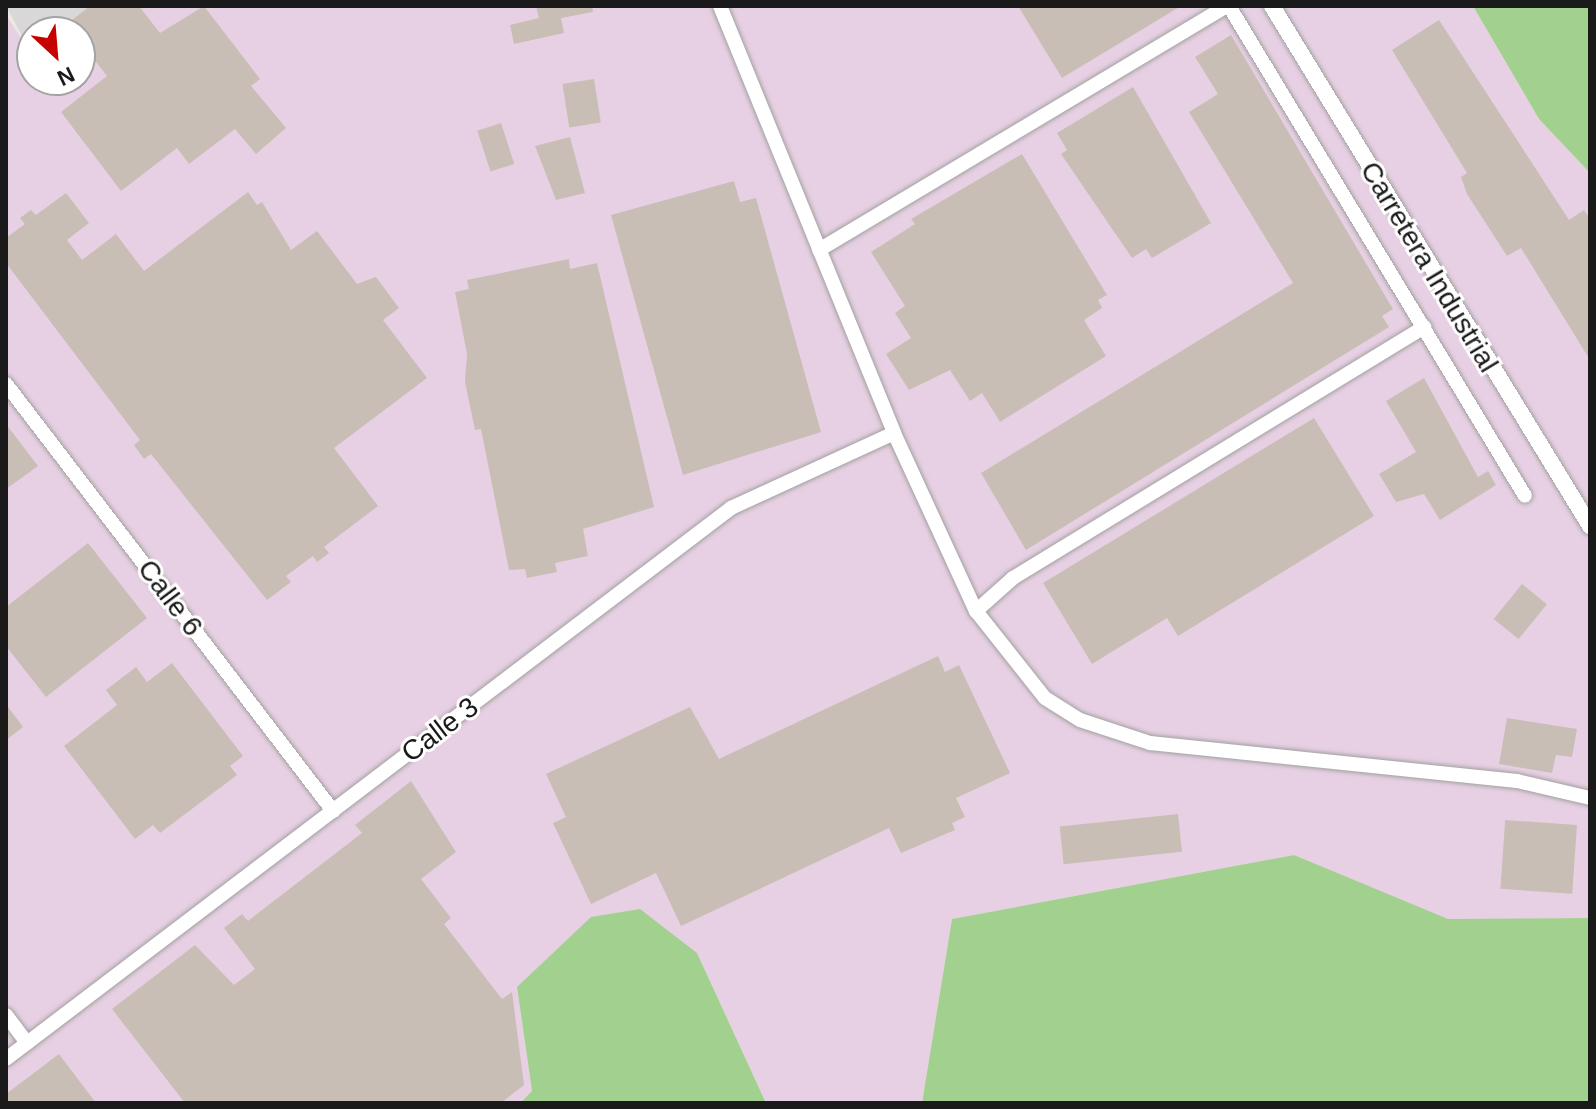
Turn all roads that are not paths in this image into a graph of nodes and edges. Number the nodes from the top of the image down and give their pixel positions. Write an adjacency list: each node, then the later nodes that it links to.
1 (720, 6): 4 (street)
2 (1228, 6): 4 (street); 5 (street)
3 (1272, 6): 9 (street, Carretera Industrial)
4 (819, 250): 7 (street)
5 (1425, 327): 8 (street); 10 (street)
6 (6, 384): 12 (street, Calle 6)
7 (894, 433): 10 (street); 12 (street, Calle 3)
8 (1525, 496)
9 (1590, 526)
10 (976, 611): 11 (street)
11 (1590, 798)
12 (333, 811): 14 (street, Calle 3)
13 (6, 1015): 14 (street)
14 (27, 1043): 15 (street, Calle 3)
15 (6, 1059)

